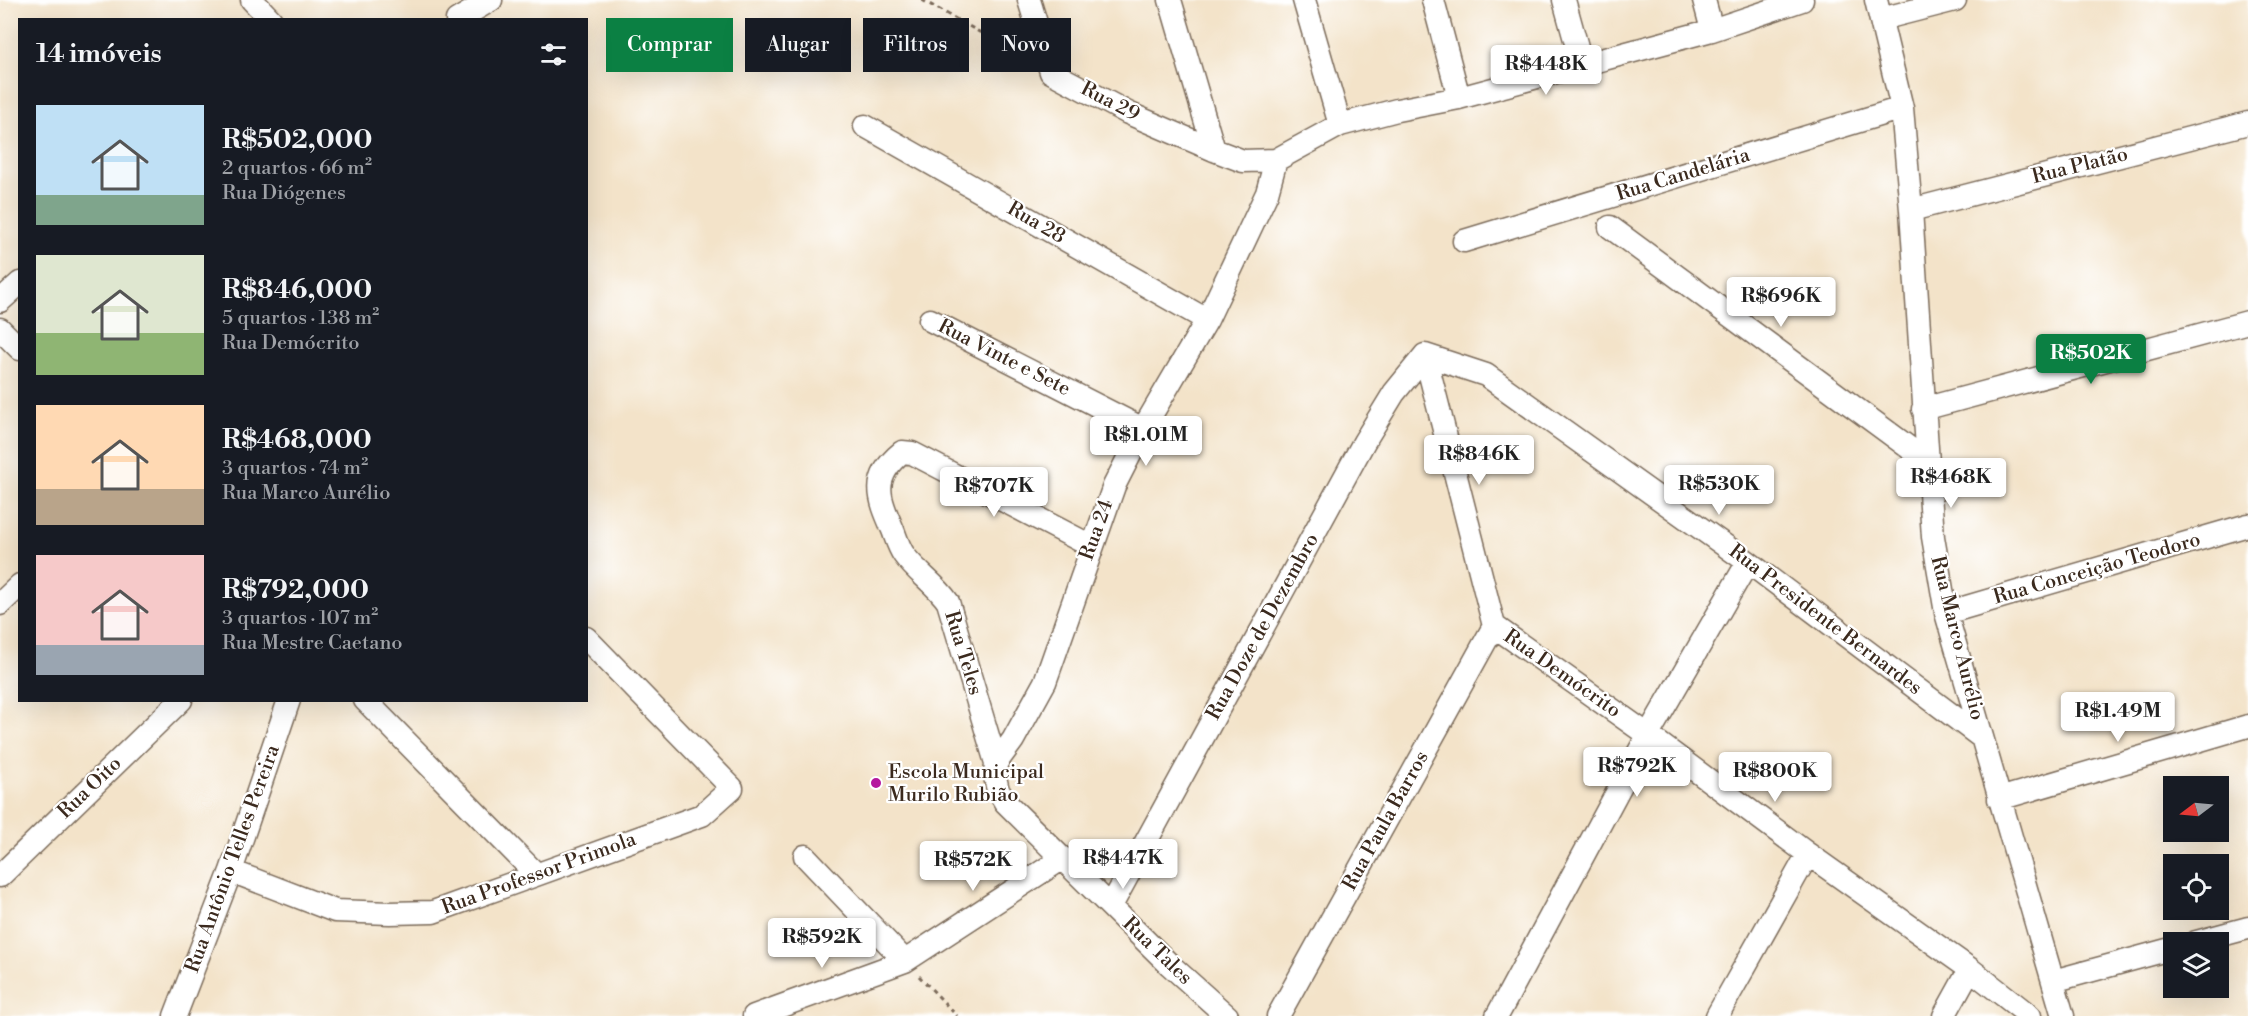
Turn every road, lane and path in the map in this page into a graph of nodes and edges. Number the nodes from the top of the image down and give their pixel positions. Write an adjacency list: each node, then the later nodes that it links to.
1 (252, 0): 13 (street)
2 (491, 0): 14 (street)
3 (922, 0): 17 (path)
4 (1029, 0): 15 (street)
5 (1170, 0): 25 (street)
6 (1304, 0): 23 (street)
7 (1433, 0): 20 (street)
8 (1564, 0): 18 (street)
9 (1704, 0): 16 (street)
10 (1802, 0): 16 (street)
11 (1955, 0): 12 (street)
12 (1879, 10): 21 (street, Rua Marco Aurélio)
13 (269, 18)
14 (460, 18)
15 (1034, 18)
16 (1712, 30): 18 (street)
17 (981, 33)
18 (1582, 65): 20 (street)
19 (1051, 72): 25 (street, Rua 29)
20 (1459, 98): 23 (street)
21 (1902, 108): 27 (street, Rua Marco Aurélio); 29 (street, Rua Candelária)
22 (2248, 123): 27 (street, Rua Platão)
23 (1340, 125): 26 (street)
24 (866, 126): 33 (street, Rua 28)
25 (1214, 150): 26 (street, Rua 29)
26 (1276, 160): 33 (street, Rua 24)
27 (1911, 210): 38 (street, Rua Marco Aurélio)
28 (1610, 227): 40 (street)
29 (1464, 241)
30 (18, 285): 31 (street)
31 (0, 302)
32 (930, 320): 39 (street, Rua Vinte e Sete)
33 (1207, 320): 39 (street, Rua 24)
34 (2248, 322): 38 (street)
35 (0, 329): 36 (street)
36 (18, 347)
37 (1425, 355): 43 (street, Rua Presidente Bernardes); 47 (street, Rua Demócrito); 63 (street, Rua Doze de Dezembro)
38 (1923, 409): 40 (street, Rua Marco Aurélio)
39 (1143, 429): 42 (street, Rua 24)
40 (1927, 461): 46 (street, Rua Marco Aurélio)
41 (2248, 525): 46 (street, Rua Conceição Teodoro)
42 (1091, 546): 55 (street, Rua 24); 55 (street, Rua Teles)
43 (1748, 562): 53 (street); 54 (street, Rua Presidente Bernardes)
44 (18, 587): 45 (street)
45 (0, 604)
46 (1946, 613): 54 (street, Rua Marco Aurélio)
47 (1494, 626): 53 (street, Rua Demócrito); 74 (street, Rua Paula Barros)
48 (588, 640): 61 (street, Rua Professor Primola)
49 (179, 702): 62 (street, Rua Oito)
50 (288, 702): 60 (street, Rua Antônio Telles Pereira)
51 (367, 702): 61 (street)
52 (2248, 726): 56 (street)
53 (1648, 735): 57 (street, Rua Demócrito); 75 (street)
54 (1981, 737): 56 (street, Rua Marco Aurélio)
55 (996, 770): 59 (street, Rua Tales)
56 (1999, 799): 69 (street, Rua Marco Aurélio)
57 (1808, 854): 68 (street, Rua Demócrito); 76 (street)
58 (805, 856): 67 (street)
59 (1063, 858): 63 (street, Rua Tales); 67 (street)
60 (231, 871): 61 (street, Rua Professor Primola); 70 (street, Rua Antônio Telles Pereira)
61 (536, 874)
62 (0, 876)
63 (1111, 906): 73 (street, Rua Tales)
64 (2248, 928): 65 (street)
65 (2229, 933)
66 (2163, 951): 69 (street)
67 (905, 961): 71 (street); 72 (path)
68 (1970, 969): 77 (street); 78 (street, Rua Demócrito)
69 (2053, 981): 79 (street, Rua Marco Aurélio)
70 (175, 1016)
71 (754, 1016)
72 (957, 1016)
73 (1227, 1016)
74 (1278, 1016)
75 (1497, 1016)
76 (1718, 1016)
77 (1944, 1016)
78 (2030, 1016)
79 (2063, 1016)

